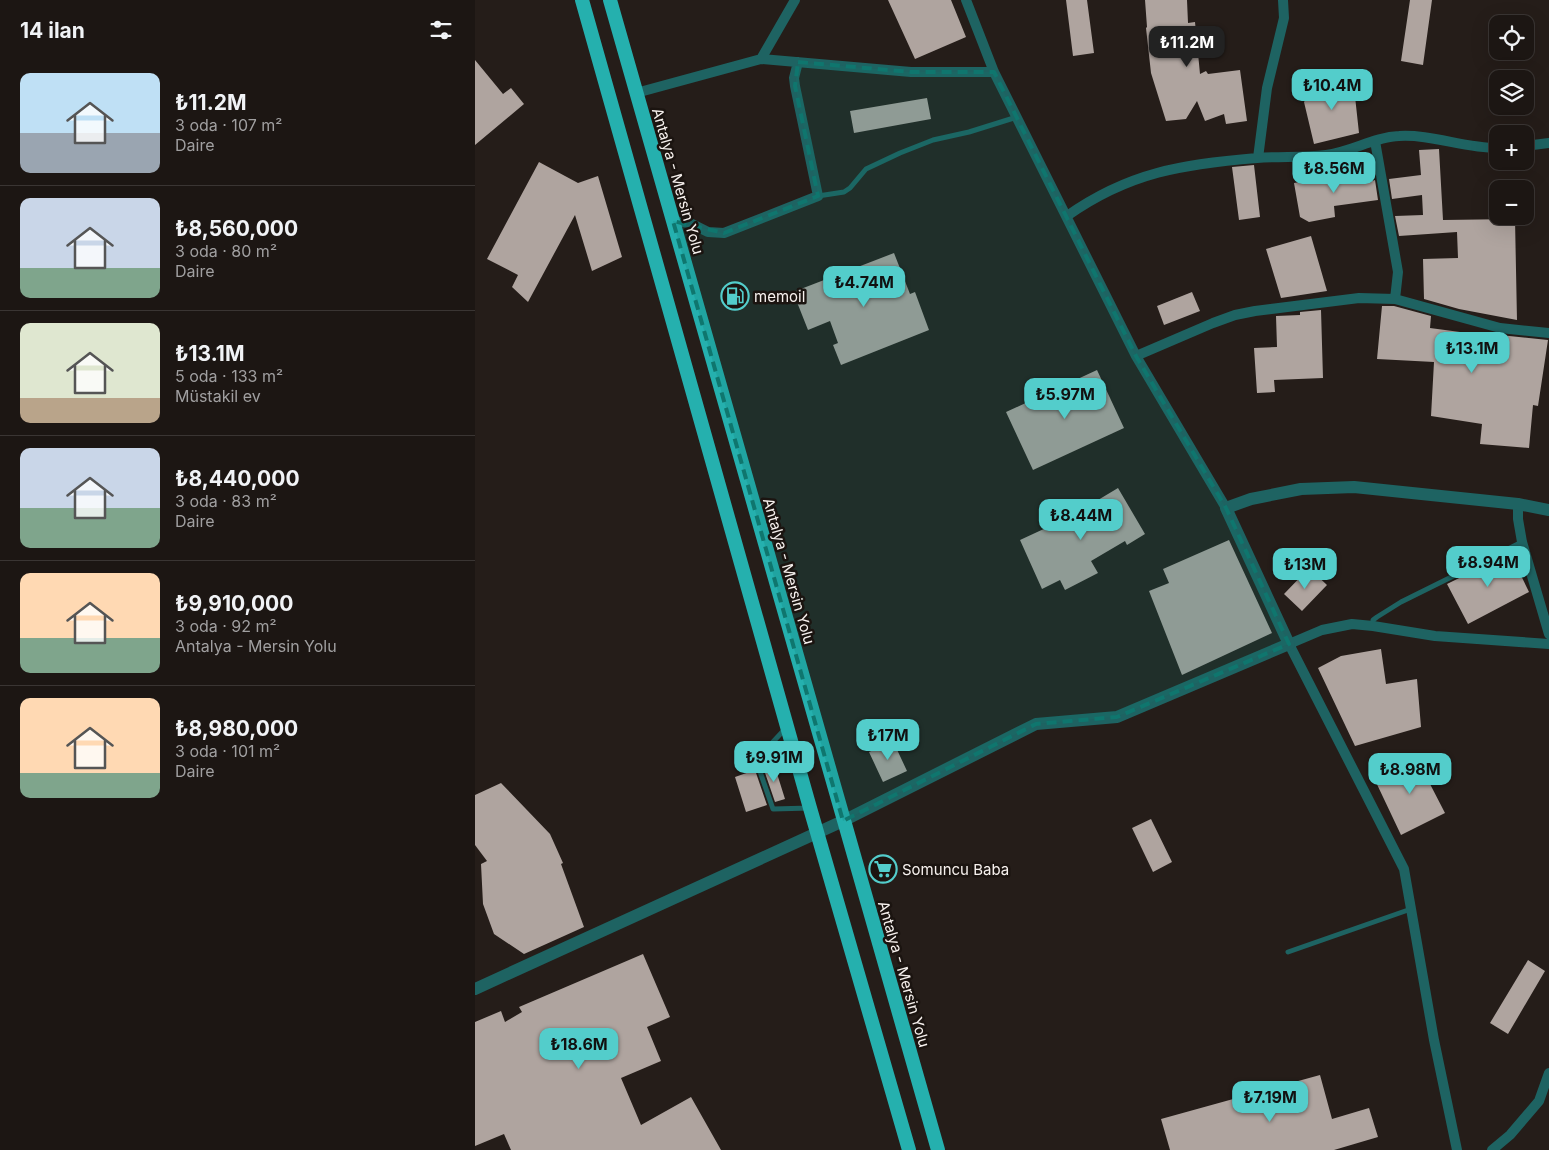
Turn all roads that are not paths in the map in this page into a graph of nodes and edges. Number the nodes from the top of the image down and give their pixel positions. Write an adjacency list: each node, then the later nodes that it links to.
1 (582, 0): 30 (highway)
2 (610, 0): 9 (highway, Antalya - Mersin Yolu)
3 (795, 0): 6 (street)
4 (966, 0): 8 (street)
5 (1283, 0): 15 (street)
6 (761, 59): 7 (street); 9 (street)
7 (798, 62): 8 (street); 16 (street)
8 (994, 72): 10 (street)
9 (636, 92): 18 (highway, Antalya - Mersin Yolu)
10 (1017, 117): 16 (lane); 17 (street)
11 (1375, 141): 14 (street); 15 (street); 19 (street)
12 (1549, 143): 13 (street)
13 (1534, 145)
14 (1489, 147)
15 (1258, 158): 17 (street)
16 (818, 196): 18 (street)
17 (1067, 216): 21 (street)
18 (673, 221): 32 (highway, Antalya - Mersin Yolu)
19 (1395, 299): 20 (street); 21 (street)
20 (1549, 333)
21 (1136, 356): 23 (street)
22 (1518, 504): 23 (street); 24 (street); 25 (street)
23 (1226, 508): 28 (street)
24 (1549, 510)
25 (1522, 542): 26 (lane); 27 (street)
26 (1373, 626): 28 (street); 29 (street)
27 (1549, 634)
28 (1289, 644): 32 (street); 34 (street)
29 (1549, 644)
30 (787, 727): 31 (highway); 31 (lane)
31 (810, 808): 33 (highway)
32 (843, 821): 33 (street); 39 (highway, Antalya - Mersin Yolu)
33 (817, 833): 36 (street); 38 (highway)
34 (1411, 909): 35 (lane); 40 (street)
35 (1288, 952)
36 (475, 990)
37 (1549, 1073): 41 (street)
38 (909, 1150)
39 (938, 1150)
40 (1457, 1150)
41 (1491, 1150)

